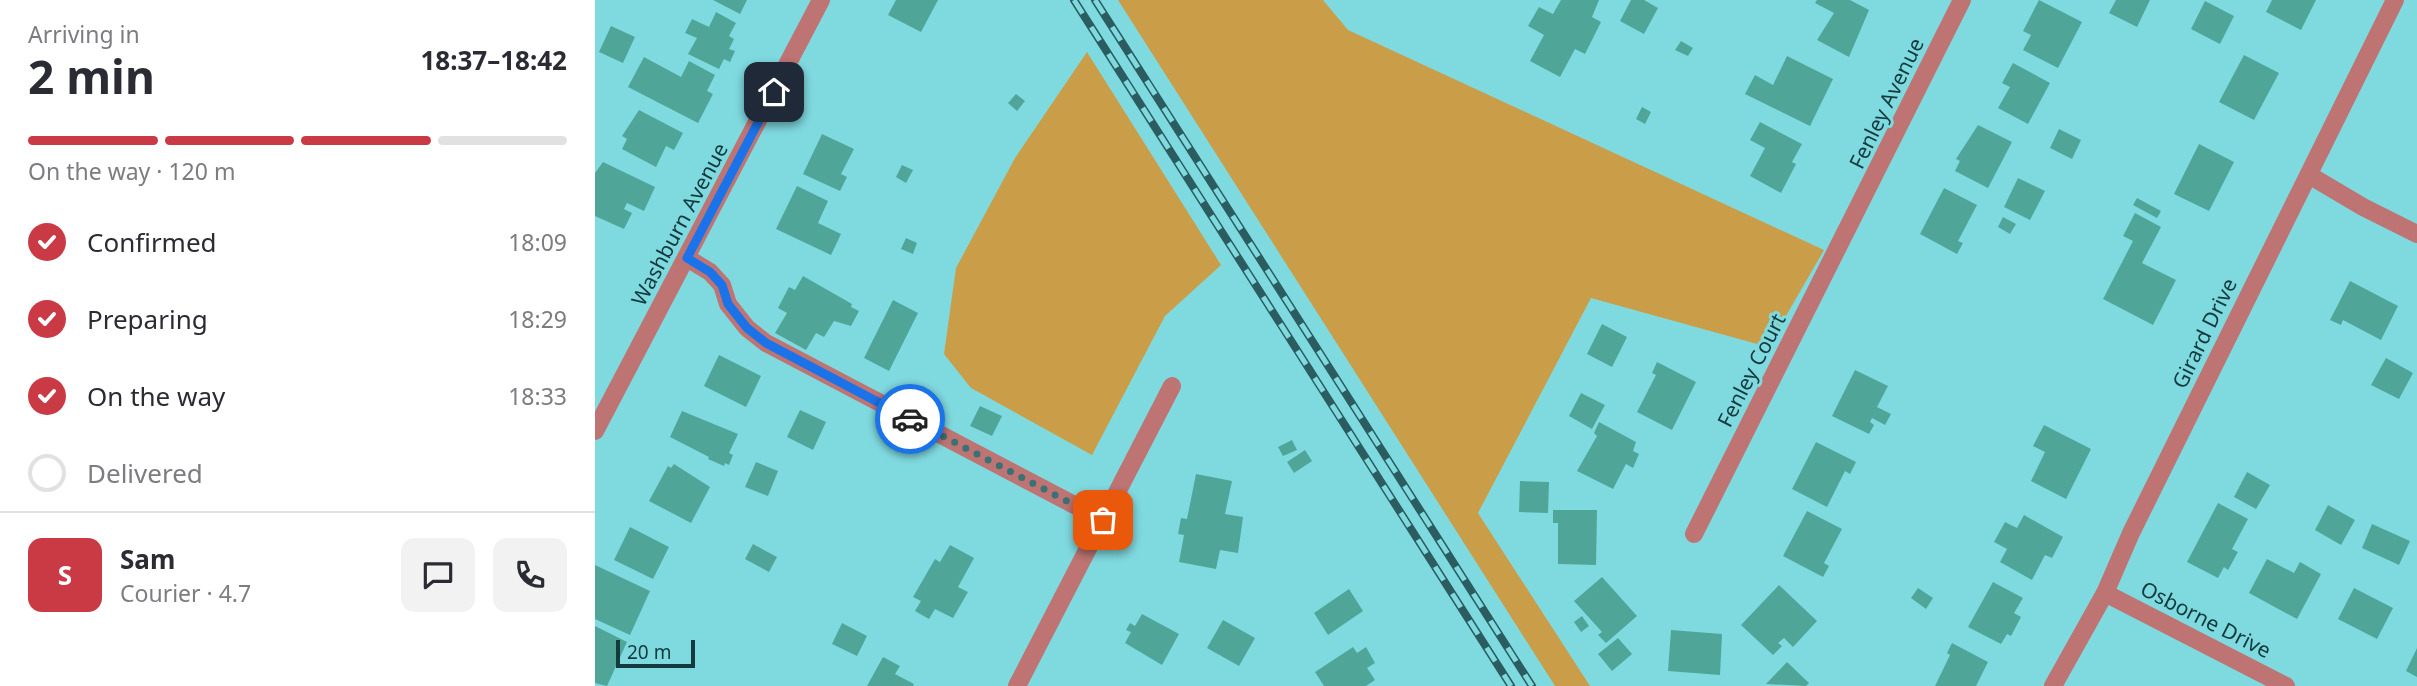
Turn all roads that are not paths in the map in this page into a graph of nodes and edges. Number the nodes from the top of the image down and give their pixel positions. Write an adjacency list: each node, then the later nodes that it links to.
1 (821, 0): 7 (street, Washburn Avenue)
2 (1962, 0): 5 (street, Fenley Avenue)
3 (2395, 0): 4 (street, Girard Drive)
4 (2309, 175): 6 (street); 12 (street, Girard Drive)
5 (1850, 226): 11 (street, Fenley Court)
6 (2417, 234)
7 (687, 258): 9 (street, Washburn Avenue); 10 (street)
8 (1172, 386): 10 (street)
9 (595, 431)
10 (1103, 520): 13 (street)
11 (1694, 534)
12 (2105, 593): 14 (street, Girard Drive); 15 (street, Osborne Drive)
13 (1017, 686)
14 (2053, 686)
15 (2286, 686)

